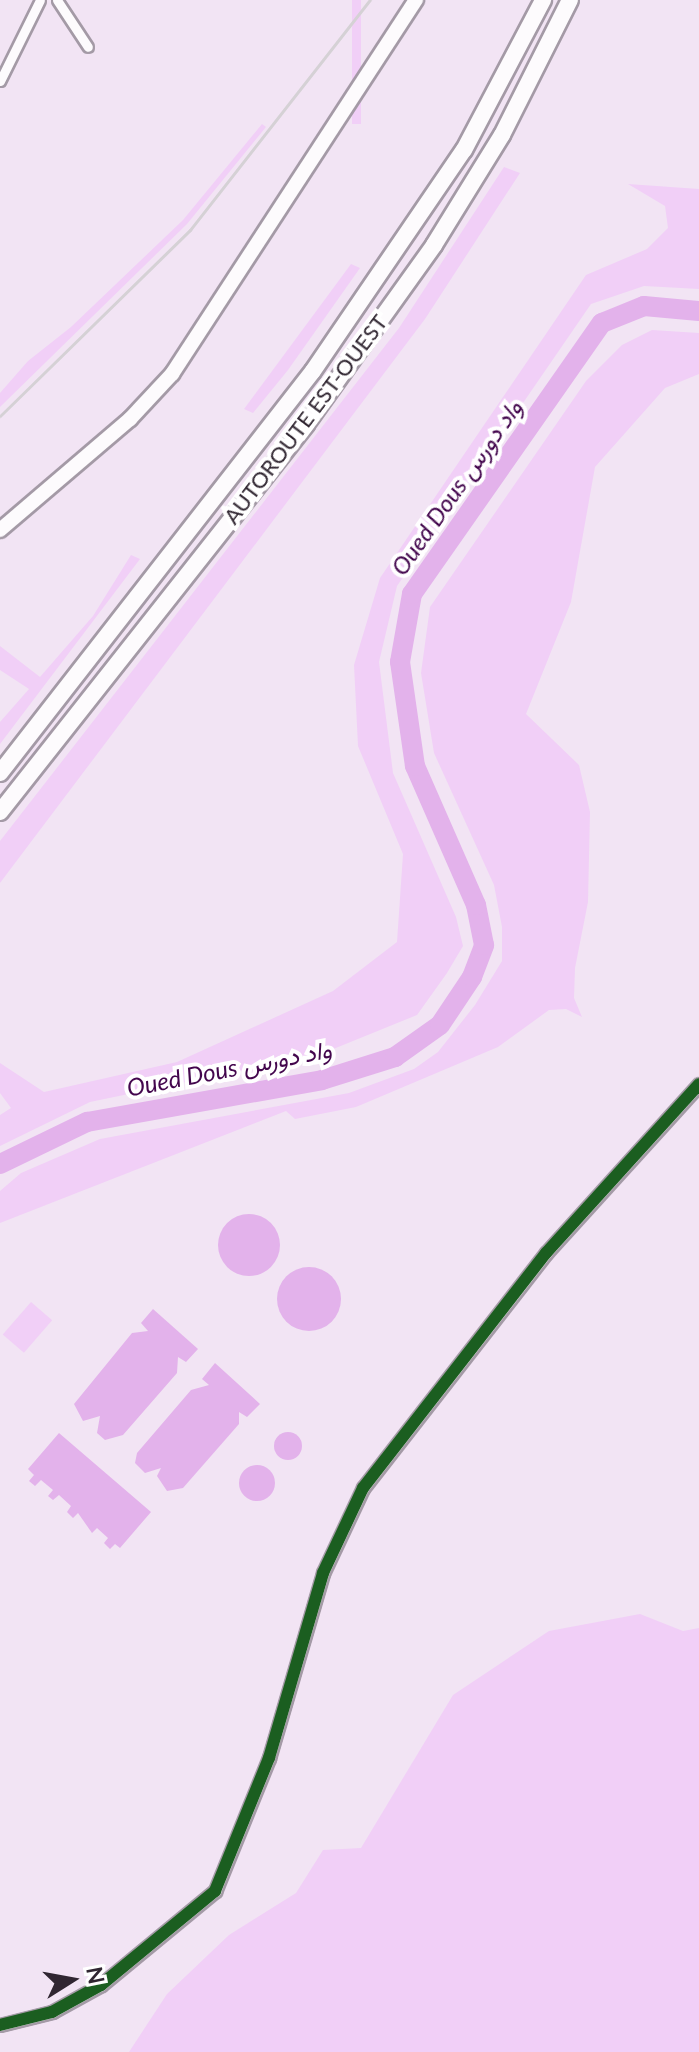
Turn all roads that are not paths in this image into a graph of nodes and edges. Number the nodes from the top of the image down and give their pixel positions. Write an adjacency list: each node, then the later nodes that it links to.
1 (40, 0): 7 (street)
2 (57, 0): 6 (street)
3 (416, 0): 8 (main road)
4 (543, 0): 9 (highway, AUTOROUTE EST-OUEST)
5 (570, 0): 10 (highway, AUTOROUTE EST-OUEST)
6 (88, 47)
7 (0, 81)
8 (0, 530)
9 (0, 773)
10 (0, 812)
11 (699, 1084): 12 (street)
12 (0, 2025)

